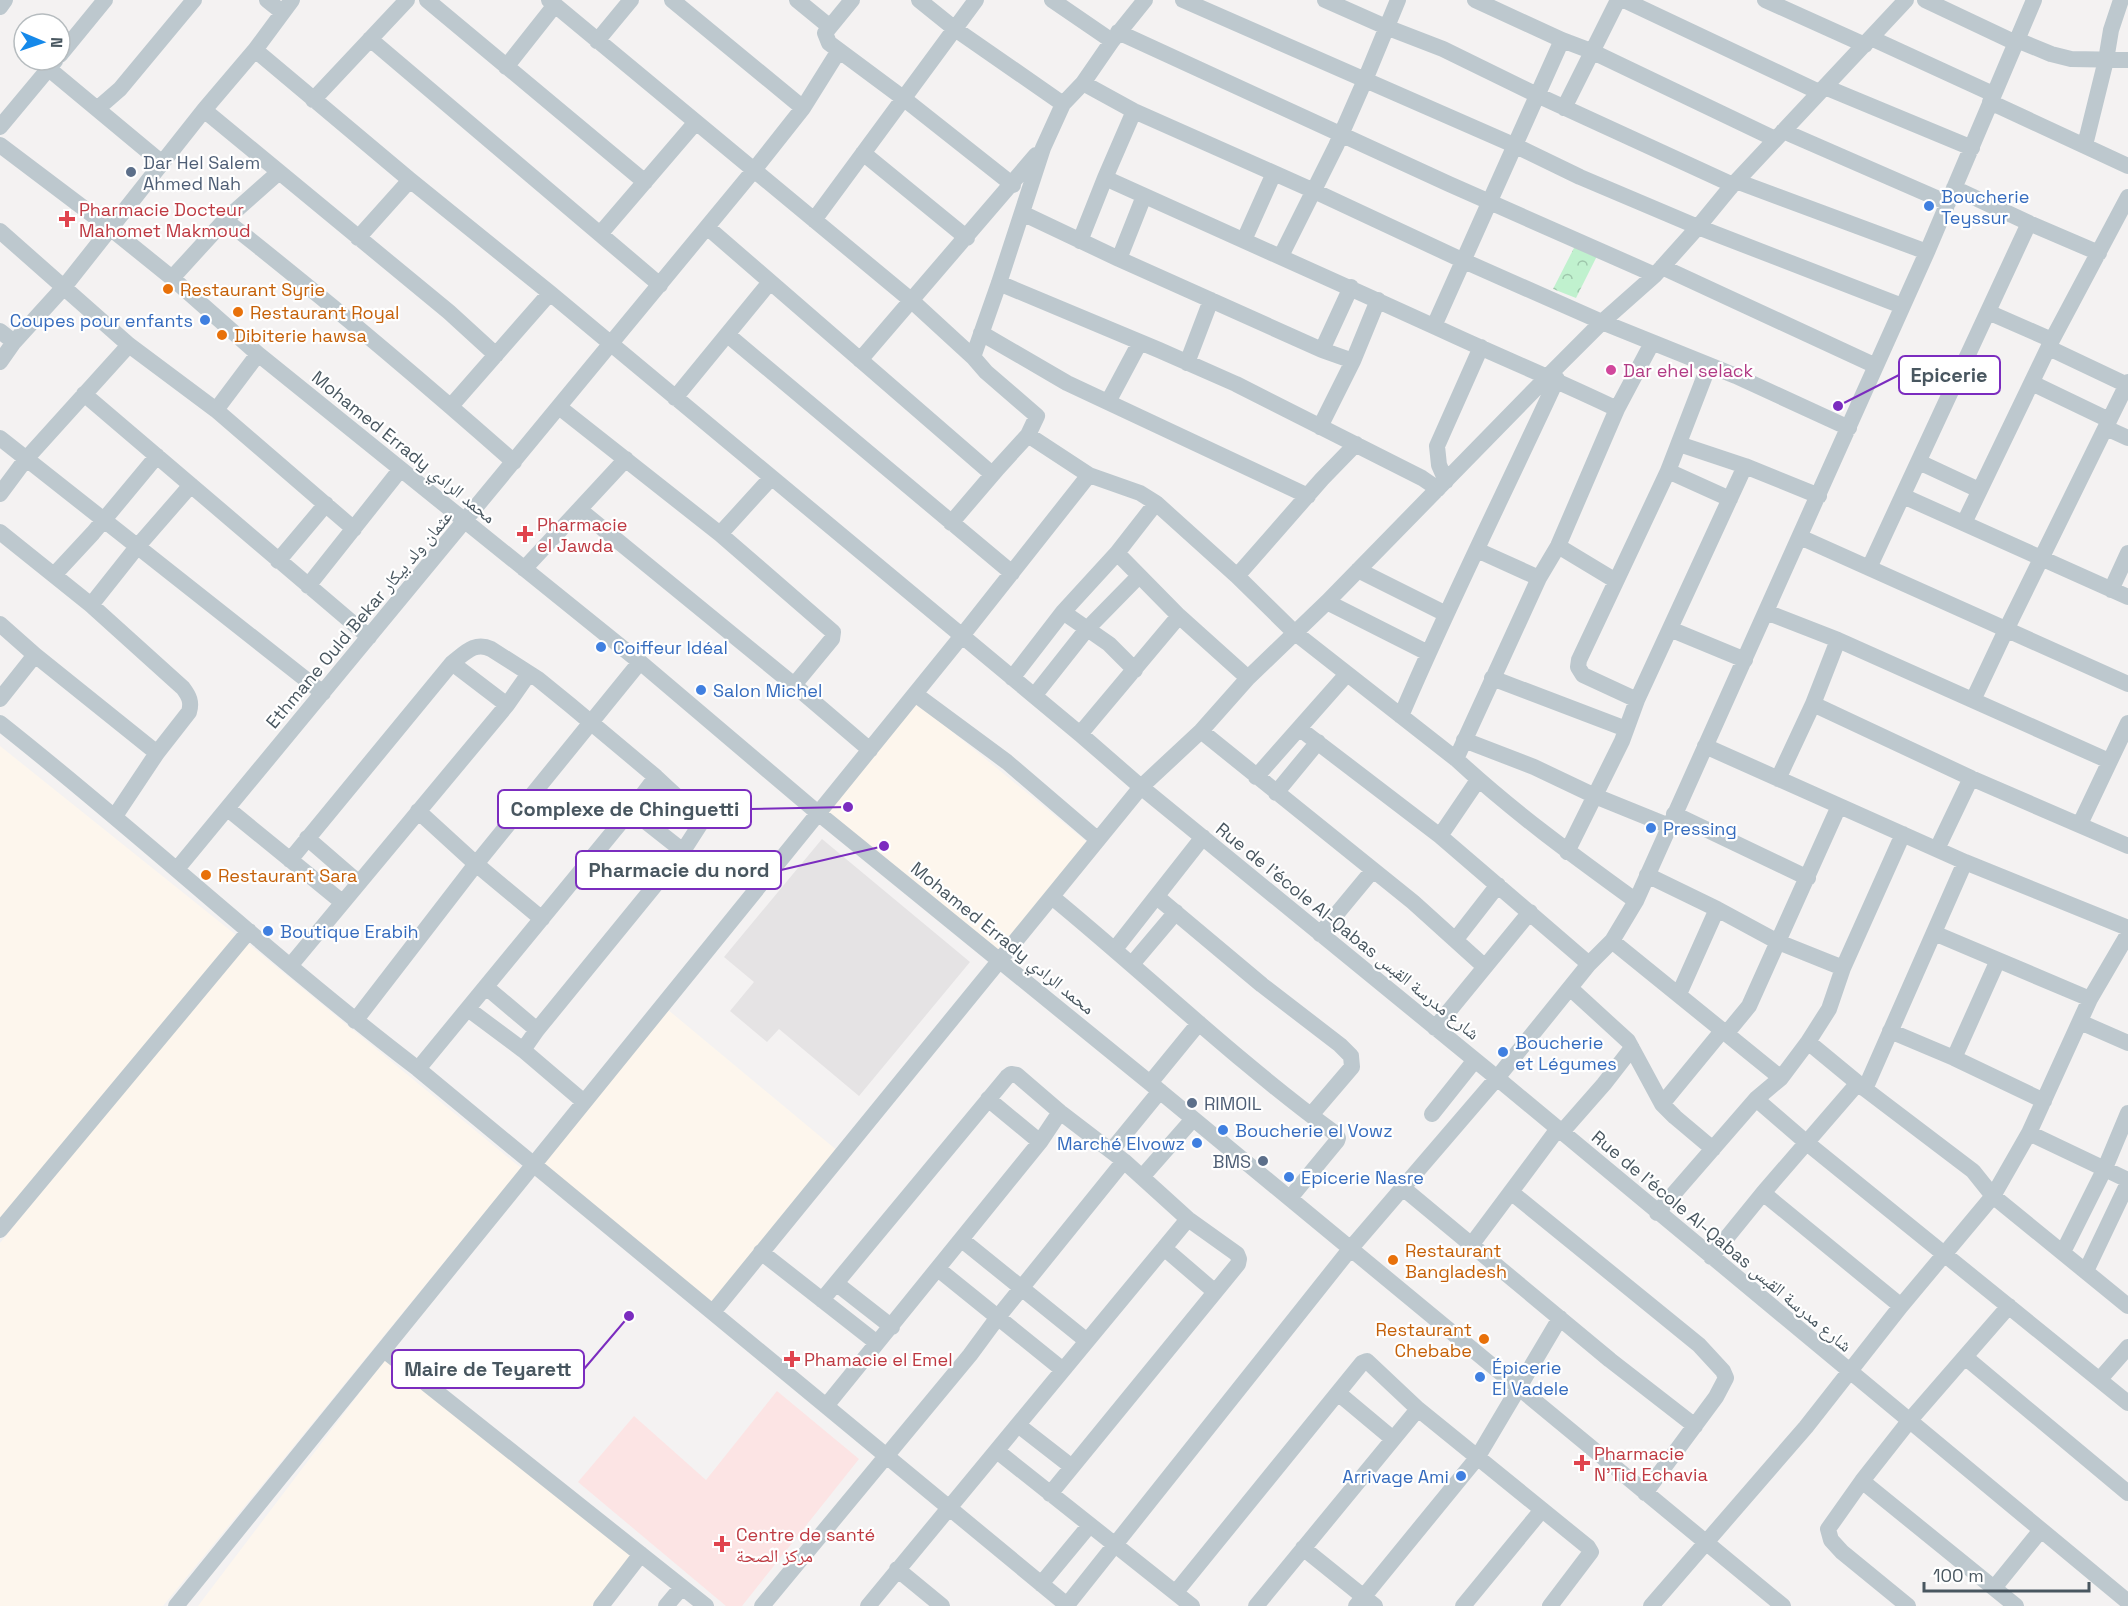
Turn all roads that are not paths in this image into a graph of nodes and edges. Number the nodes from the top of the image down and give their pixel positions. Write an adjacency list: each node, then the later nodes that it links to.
1 (5, 0): 28 (street)
2 (105, 0): 34 (street)
3 (194, 0): 57 (street)
4 (267, 0): 27 (street)
5 (406, 0): 33 (street)
6 (427, 0): 44 (street)
7 (631, 0): 36 (street)
8 (672, 0): 55 (street)
9 (797, 0): 29 (street)
10 (852, 0): 29 (street)
11 (919, 0): 31 (street)
12 (976, 0): 31 (street)
13 (1052, 0): 32 (street)
14 (1145, 0): 32 (street)
15 (1183, 0): 47 (street)
16 (1324, 0): 30 (street)
17 (1398, 0): 30 (street)
18 (1475, 0): 35 (street)
19 (1618, 0): 40 (street)
20 (1624, 0): 49 (street)
21 (1765, 0): 37 (street)
22 (1906, 0): 37 (street)
23 (1925, 0): 38 (street)
24 (2034, 0): 38 (street)
25 (2121, 0): 42 (street)
26 (552, 2): 36 (street); 44 (street)
27 (287, 6): 39 (street)
28 (0, 7)
29 (830, 27): 41 (street)
30 (1386, 27): 47 (street); 50 (street)
31 (955, 28): 51 (street); 54 (street)
32 (1115, 36): 48 (street); 62 (street)
33 (370, 39): 53 (street); 93 (street)
34 (72, 40)
35 (1562, 40): 40 (street); 50 (street)
36 (597, 41): 60 (street)
37 (1868, 41): 49 (street); 52 (street)
38 (2016, 41): 42 (street); 52 (street)
39 (255, 50): 53 (street, Rue de l'école Al-Qabas شارع مدرسة القبس); 58 (street)
40 (1591, 51): 56 (street); 63 (street)
41 (838, 52): 51 (street); 55 (street, Ethmane Ould Bekar عثمان ولد بيكار)
42 (2106, 60): 43 (street); 65 (street)
43 (2128, 60)
44 (506, 68): 77 (street)
45 (45, 72): 61 (street)
46 (60, 72): 57 (street)
47 (1365, 80): 62 (street); 66 (street)
48 (1083, 83): 54 (street); 59 (street)
49 (1822, 90): 63 (street); 68 (street)
50 (1537, 95): 56 (street); 66 (street)
51 (903, 98): 69 (street); 79 (street)
52 (1992, 98): 65 (street); 68 (street)
53 (313, 100): 76 (street, Rue de l'école Al-Qabas شارع مدرسة القبس)
54 (1063, 104): 67 (street)
55 (803, 108): 72 (street, Ethmane Ould Bekar عثمان ولد بيكار)
56 (1564, 108): 78 (street)
57 (97, 109): 70 (street)
58 (204, 110): 70 (street); 73 (street)
59 (1134, 111): 74 (street); 75 (street)
60 (696, 122): 72 (street); 77 (street)
61 (0, 127)
62 (1341, 134): 80 (street); 84 (street)
63 (1779, 135): 78 (street); 81 (street)
64 (0, 145): 91 (street, Mohamed Errady محمد الرادي)
65 (2085, 145): 71 (street)
66 (1516, 146): 84 (street); 90 (street)
67 (1042, 148): 79 (street); 85 (street)
68 (1972, 148): 81 (street)
69 (862, 153): 87 (street); 95 (street)
70 (162, 163): 91 (street)
71 (2128, 166)
72 (754, 170): 87 (street); 89 (street, Ethmane Ould Bekar عثمان ولد بيكار)
73 (278, 173): 86 (street); 94 (street)
74 (1274, 173): 80 (street); 96 (street)
75 (1105, 178): 82 (street); 97 (street)
76 (410, 180): 94 (street); 110 (street, Rue de l'école Al-Qabas شارع مدرسة القبس)
77 (645, 182): 93 (street)
78 (1735, 183): 90 (street); 98 (street)
79 (1013, 185): 95 (street)
80 (1312, 190): 100 (street); 102 (street)
81 (1951, 195): 88 (street); 98 (street)
82 (1144, 196): 96 (street); 101 (street)
83 (2128, 197): 99 (street)
84 (1490, 202): 102 (street); 103 (street)
85 (1022, 213): 97 (street); 106 (street)
86 (225, 220): 104 (street); 144 (street)
87 (814, 220): 113 (street)
88 (2029, 223): 99 (street); 115 (street)
89 (707, 227): 105 (street); 107 (street, Ethmane Ould Bekar عثمان ولد بيكار)
90 (1698, 227): 103 (street); 114 (street)
91 (110, 228): 104 (street, Mohamed Errady محمد الرادي); 108 (street)
92 (0, 231): 108 (street)
93 (600, 234): 107 (street)
94 (358, 238): 130 (street)
95 (967, 238): 113 (street)
96 (1244, 240): 100 (street)
97 (1080, 241): 101 (street)
98 (1927, 252): 114 (street)
99 (2099, 253): 125 (street)
100 (1281, 256): 109 (street)
101 (1119, 259): 111 (street)
102 (1464, 261): 116 (street); 117 (street)
103 (1658, 271): 116 (street); 137 (street)
104 (172, 278): 129 (street, Mohamed Errady محمد الرادي)
105 (770, 282): 120 (street); 132 (street)
106 (999, 283): 119 (street); 122 (street)
107 (660, 285): 124 (street, Ethmane Ould Bekar عثمان ولد بيكار)
108 (64, 287): 121 (street); 126 (street)
109 (1351, 287): 112 (street); 128 (street)
110 (550, 293): 124 (street, Rue de l'école Al-Qabas شارع مدرسة القبس); 130 (street)
111 (1211, 300): 128 (street); 135 (street)
112 (1378, 300): 117 (street); 133 (street)
113 (912, 301): 131 (street); 132 (street)
114 (1902, 306): 137 (street)
115 (1988, 312): 125 (street); 160 (street)
116 (1602, 322): 123 (street); 138 (street)
117 (1434, 326): 127 (street)
118 (0, 331): 121 (street)
119 (981, 333): 131 (street); 143 (street)
120 (729, 336): 142 (street); 180 (street)
121 (14, 342): 134 (street)
122 (1140, 342): 135 (street); 143 (street)
123 (1652, 343): 136 (street); 146 (street)
124 (611, 344): 142 (street, Rue de l'école Al-Qabas شارع مدرسة القبس); 145 (street, Ethmane Ould Bekar عثمان ولد بيكار)
125 (2051, 344): 139 (street); 140 (street)
126 (129, 345): 141 (street); 147 (street)
127 (1481, 347): 138 (street); 168 (street)
128 (1322, 350): 133 (street)
129 (258, 354): 147 (street); 162 (street, Mohamed Errady محمد الرادي)
130 (496, 355): 144 (street)
131 (973, 357): 151 (street)
132 (860, 360): 164 (street)
133 (1353, 361): 149 (street)
134 (0, 362)
135 (1187, 363): 149 (street)
136 (1709, 365): 150 (street); 155 (street)
137 (1876, 366): 150 (street)
138 (1552, 378): 146 (street); 168 (street); 188 (street)
139 (2032, 383): 148 (street); 169 (street)
140 (2127, 383): 148 (street)
141 (84, 394): 156 (street); 157 (street)
142 (675, 398): 166 (street, Rue de l'école Al-Qabas شارع مدرسة القبس)
143 (1108, 402): 171 (street)
144 (451, 406): 159 (street)
145 (559, 407): 158 (street); 159 (street, Ethmane Ould Bekar عثمان ولد بيكار)
146 (1617, 409): 187 (street)
147 (216, 410): 176 (street)
148 (2108, 424): 153 (street); 191 (street)
149 (1320, 427): 154 (street)
150 (1849, 428): 172 (street)
151 (1028, 435): 164 (street); 165 (street)
152 (0, 438): 157 (street)
153 (2128, 438)
154 (1356, 444): 168 (street); 171 (street)
155 (1679, 444): 161 (street); 163 (street)
156 (157, 456): 167 (street); 178 (street)
157 (26, 459): 170 (street); 178 (street)
158 (626, 459): 177 (street); 184 (street)
159 (514, 462): 179 (street, Ethmane Ould Bekar عثمان ولد بيكار)
160 (1919, 462): 169 (street); 173 (street)
161 (1745, 466): 172 (street); 174 (street)
162 (400, 470): 179 (street, Mohamed Errady محمد الرادي); 182 (street)
163 (1668, 471): 174 (street); 201 (street)
164 (992, 474): 180 (street)
165 (1089, 475): 175 (street); 196 (street)
166 (771, 478): 184 (street); 217 (street, Rue de l'école Al-Qabas شارع مدرسة القبس)
167 (191, 485): 186 (street); 192 (street)
168 (1442, 485): 195 (street)
169 (1979, 490): 181 (street)
170 (0, 494)
171 (1308, 496): 199 (street)
172 (1819, 496): 185 (street)
173 (1903, 496): 181 (street); 193 (street)
174 (1730, 499): 213 (street)
175 (1156, 503): 189 (street); 199 (street)
176 (326, 504): 182 (street); 192 (street)
177 (580, 510): 194 (street); 231 (street)
178 (103, 520): 186 (street); 197 (street)
179 (465, 521): 194 (street, Mohamed Errady محمد الرادي); 216 (street, Ethmane Ould Bekar عثمان ولد بيكار)
180 (951, 523): 196 (street)
181 (1964, 524): 191 (street)
182 (354, 529): 202 (street)
183 (0, 532): 197 (street)
184 (720, 534): 231 (street)
185 (1800, 537): 193 (street); 208 (street)
186 (137, 546): 206 (street); 232 (street)
187 (1558, 546): 200 (street); 201 (street)
188 (1477, 550): 200 (street); 209 (street)
189 (1117, 553): 198 (street); 207 (street)
190 (2128, 553): 203 (street)
191 (2042, 559): 203 (street); 214 (street)
192 (278, 561): 202 (street)
193 (1869, 568): 214 (street)
194 (524, 569): 222 (street, Mohamed Errady محمد الرادي)
195 (1359, 570): 205 (street); 209 (street)
196 (1012, 573): 217 (street)
197 (54, 575): 206 (street)
198 (1139, 576): 210 (street); 212 (street)
199 (1237, 576): 215 (street)
200 (1539, 578): 229 (street)
201 (1616, 581): 236 (street)
202 (308, 586): 216 (street)
203 (2111, 590): 204 (street)
204 (2128, 597)
205 (1327, 602): 215 (street); 219 (street)
206 (91, 605): 252 (street)
207 (1064, 612): 212 (street); 227 (street)
208 (1767, 612): 218 (street); 221 (street)
209 (1446, 614): 219 (street)
210 (1179, 616): 224 (street); 228 (street)
211 (0, 624): 220 (street)
212 (1087, 629): 224 (street); 234 (street)
213 (1670, 629): 221 (street); 236 (street)
214 (2006, 630): 230 (street); 237 (street)
215 (1294, 632): 225 (street); 228 (street)
216 (369, 637): 232 (street, Ethmane Ould Bekar عثمان ولد بيكار)
217 (961, 637): 227 (street, Rue de l'école Al-Qabas شارع مدرسة القبس); 233 (street)
218 (1838, 640): 237 (street); 238 (street)
219 (1428, 652): 240 (street)
220 (35, 655): 235 (street); 252 (street)
221 (1745, 660): 250 (street)
222 (640, 662): 242 (street); 267 (street, Mohamed Errady محمد الرادي)
223 (452, 663): 226 (street); 239 (street); 274 (street)
224 (1135, 670): 247 (street)
225 (1347, 674): 240 (street); 244 (street)
226 (528, 675): 239 (street); 242 (street)
227 (1012, 678): 234 (street, Rue de l'école Al-Qabas شارع مدرسة القبس)
228 (1248, 678): 246 (street)
229 (1492, 678): 245 (street); 248 (street)
230 (2128, 684)
231 (795, 685): 251 (street)
232 (323, 693): 264 (street, Ethmane Ould Bekar عثمان ولد بيكار)
233 (915, 694): 251 (street); 275 (street)
234 (1034, 696): 247 (street, Rue de l'école Al-Qabas شارع مدرسة القبس)
235 (0, 699)
236 (1637, 700): 245 (street)
237 (1973, 700): 254 (street)
238 (1813, 704): 257 (street); 258 (street)
239 (507, 705): 266 (street)
240 (1401, 717): 253 (street)
241 (0, 723): 268 (street)
242 (590, 723): 255 (street); 282 (street)
243 (2128, 723): 254 (street)
244 (1300, 729): 249 (street); 256 (street)
245 (1626, 729): 262 (street)
246 (1201, 731): 256 (street); 260 (street)
247 (1080, 734): 260 (street, Rue de l'école Al-Qabas شارع مدرسة القبس)
248 (1464, 740): 253 (street); 262 (street)
249 (1318, 742): 261 (street); 272 (street)
250 (1705, 746): 257 (street); 269 (street)
251 (870, 750): 267 (street)
252 (157, 753): 268 (street)
253 (1456, 759): 259 (street)
254 (2109, 761): 270 (street)
255 (656, 777): 265 (street); 278 (street)
256 (1256, 777): 261 (street)
257 (1778, 778): 263 (street)
258 (1971, 778): 270 (street); 277 (street)
259 (1478, 780): 272 (street); 279 (street)
260 (1141, 787): 273 (street, Rue de l'école Al-Qabas شارع مدرسة القبس); 275 (street)
261 (1276, 793): 284 (street)
262 (1595, 796): 269 (street); 279 (street)
263 (1839, 806): 271 (street); 286 (street)
264 (228, 809): 280 (street); 283 (street, Ethmane Ould Bekar عثمان ولد بيكار)
265 (631, 810): 278 (street); 296 (street)
266 (418, 811): 282 (street); 287 (street)
267 (818, 813): 307 (street, Mohamed Errady محمد الرادي); 339 (street)
268 (115, 816): 283 (street)
269 (1672, 820): 285 (street); 286 (street)
270 (2080, 824): 276 (street)
271 (1903, 834): 277 (street); 312 (street)
272 (1440, 836): 288 (street)
273 (1203, 837): 290 (street); 300 (street, Rue de l'école Al-Qabas شارع مدرسة القبس)
274 (307, 838): 280 (street); 287 (street)
275 (1097, 839): 289 (street)
276 (2128, 846)
277 (1937, 849): 281 (street)
278 (683, 851): 322 (street)
279 (1567, 852): 291 (street)
280 (290, 860): 292 (street)
281 (1965, 862): 297 (street); 299 (street)
282 (476, 864): 296 (street); 318 (street)
283 (177, 869): 298 (street)
284 (1373, 870): 300 (street); 302 (street)
285 (1647, 875): 291 (street); 293 (street)
286 (1808, 878): 304 (street)
287 (359, 883): 292 (street)
288 (1498, 885): 295 (street); 302 (street)
289 (1052, 897): 305 (street); 307 (street)
290 (1157, 897): 294 (street); 305 (street)
291 (1636, 901): 303 (street)
292 (342, 902): 310 (street)
293 (1717, 909): 304 (street); 315 (street)
294 (1176, 912): 308 (street); 344 (street)
295 (1530, 912): 309 (street); 311 (street)
296 (542, 919): 313 (street)
297 (2128, 928)
298 (249, 930): 310 (street); 363 (street)
299 (1934, 933): 306 (street); 323 (street)
300 (1320, 934): 321 (street, Rue de l'école Al-Qabas شارع مدرسة القبس)
301 (2128, 934): 316 (street)
302 (1455, 939): 311 (street)
303 (1612, 940): 309 (street); 315 (street)
304 (1778, 942): 312 (street); 324 (street)
305 (1115, 949): 308 (street)
306 (1998, 960): 316 (street); 329 (street)
307 (999, 962): 335 (street, Mohamed Errady محمد الرادي); 368 (street)
308 (1132, 964): 320 (street)
309 (1589, 964): 314 (street)
310 (290, 966): 318 (street)
311 (1485, 967): 321 (street)
312 (1843, 968): 325 (street)
313 (486, 987): 317 (street); 322 (street)
314 (1570, 988): 327 (street); 332 (street)
315 (1679, 994): 324 (street)
316 (2090, 999): 319 (street)
317 (468, 1009): 328 (street); 331 (street)
318 (355, 1021): 331 (street)
319 (2080, 1022): 326 (street); 338 (street)
320 (1199, 1023): 335 (street); 344 (street)
321 (1435, 1028): 330 (street, Rue de l'école Al-Qabas شارع مدرسة القبس)
322 (537, 1030): 328 (street)
323 (1890, 1031): 329 (street); 334 (street)
324 (1724, 1033): 333 (street); 340 (street)
325 (1808, 1042): 333 (street); 334 (street)
326 (2128, 1043)
327 (1632, 1047): 340 (street); 346 (street)
328 (523, 1050): 339 (street)
329 (1954, 1058): 338 (street)
330 (1475, 1060): 332 (street, Rue de l'école Al-Qabas شارع مدرسة القبس); 343 (street)
331 (418, 1069): 352 (street)
332 (1497, 1078): 346 (street, Rue de l'école Al-Qabas شارع مدرسة القبس); 356 (street)
333 (1781, 1078): 337 (street)
334 (1861, 1086): 349 (street); 359 (street)
335 (1155, 1087): 345 (street, Mohamed Errady محمد الرادي); 351 (street)
336 (988, 1099): 341 (street); 348 (street); 374 (street)
337 (1756, 1099): 349 (street); 350 (street)
338 (2044, 1101): 347 (street)
339 (584, 1102): 352 (street)
340 (1662, 1104): 350 (street)
341 (1060, 1112): 348 (street); 351 (street)
342 (2128, 1113): 353 (street)
343 (1432, 1114)
344 (1311, 1115): 360 (street)
345 (1193, 1119): 354 (street); 360 (street, Mohamed Errady محمد الرادي)
346 (1559, 1131): 357 (street); 361 (street, Rue de l'école Al-Qabas شارع مدرسة القبس)
347 (2030, 1133): 353 (street); 359 (street)
348 (1040, 1142): 364 (street)
349 (1808, 1143): 358 (street); 370 (street)
350 (1713, 1149): 361 (street)
351 (1117, 1156): 354 (street); 375 (street)
352 (534, 1164): 381 (street); 388 (street)
353 (2104, 1168): 355 (street); 369 (street)
354 (1142, 1177): 362 (street)
355 (2128, 1181): 373 (street)
356 (1403, 1188): 365 (street); 367 (street)
357 (1510, 1192): 365 (street); 400 (street)
358 (1763, 1193): 371 (street); 378 (street)
359 (1992, 1196): 369 (street); 370 (street)
360 (1290, 1198): 367 (street, Mohamed Errady محمد الرادي)
361 (1657, 1213): 371 (street, Rue de l'école Al-Qabas شارع مدرسة القبس)
362 (1188, 1219): 366 (street); 376 (street)
363 (0, 1230)
364 (962, 1240): 372 (street); 375 (street)
365 (1472, 1244): 383 (street)
366 (1164, 1248): 376 (street); 385 (street)
367 (1351, 1248): 393 (street, Mohamed Errady محمد الرادي); 415 (street)
368 (761, 1252): 377 (street); 381 (street)
369 (2063, 1252): 373 (street)
370 (1944, 1254): 378 (street); 379 (street)
371 (1711, 1257): 391 (street, Rue de l'école Al-Qabas شارع مدرسة القبس)
372 (938, 1269): 382 (street); 384 (street)
373 (2086, 1271): 380 (street)
374 (837, 1284): 377 (street); 384 (street)
375 (1022, 1288): 382 (street); 385 (street)
376 (1214, 1291): 405 (street)
377 (822, 1300): 386 (street)
378 (1901, 1306): 391 (street)
379 (2008, 1306): 389 (street); 392 (street)
380 (2128, 1306)
381 (713, 1312): 396 (street)
382 (998, 1317): 390 (street); 403 (street)
383 (1560, 1318): 393 (street); 400 (street)
384 (892, 1327): 386 (street)
385 (1087, 1341): 390 (street)
386 (877, 1343): 396 (street)
387 (2128, 1347): 392 (street)
388 (384, 1350): 417 (street); 427 (street)
389 (1965, 1358): 398 (street); 408 (street)
390 (1063, 1370): 399 (street)
391 (1848, 1371): 398 (street, Rue de l'école Al-Qabas شارع مدرسة القبس); 414 (street)
392 (2100, 1379): 395 (street)
393 (1518, 1388): 404 (street); 407 (street, Mohamed Errady محمد الرادي)
394 (1338, 1393): 397 (street); 401 (street); 422 (street)
395 (2128, 1403)
396 (826, 1406): 403 (street)
397 (1418, 1409): 401 (street); 404 (street)
398 (1910, 1420): 406 (street); 413 (street, Rue de l'école Al-Qabas شارع مدرسة القبس)
399 (1018, 1425): 402 (street); 405 (street)
400 (1695, 1426): 407 (street)
401 (1393, 1439): 416 (street)
402 (997, 1451): 409 (street); 410 (street)
403 (886, 1455): 410 (street); 431 (street)
404 (1477, 1458): 411 (street); 425 (street)
405 (1072, 1467): 409 (street)
406 (1862, 1481): 421 (street); 440 (street)
407 (1645, 1493): 414 (street, Mohamed Errady محمد الرادي)
408 (2128, 1493)
409 (1050, 1494): 412 (street)
410 (949, 1508): 418 (street); 419 (street)
411 (1542, 1510): 436 (street); 437 (street)
412 (1089, 1526): 415 (street); 419 (street)
413 (2041, 1530): 421 (street); 424 (street, Rue de l'école Al-Qabas شارع مدرسة القبس)
414 (1705, 1542): 438 (street); 439 (street, Mohamed Errady محمد الرادي)
415 (1116, 1544): 422 (street); 426 (street)
416 (1303, 1548): 425 (street); 435 (street)
417 (641, 1554): 420 (street); 428 (street)
418 (897, 1569): 423 (street); 432 (street)
419 (1041, 1584): 426 (street)
420 (682, 1587): 429 (street); 430 (street)
421 (1994, 1588): 441 (street)
422 (1176, 1592): 434 (street)
423 (923, 1600): 433 (street)
424 (2128, 1602)
425 (1365, 1603)
426 (1067, 1605)
427 (176, 1606)
428 (601, 1606)
429 (666, 1606)
430 (706, 1606)
431 (762, 1606)
432 (868, 1606)
433 (942, 1606)
434 (1192, 1606)
435 (1256, 1606)
436 (1463, 1606)
437 (1550, 1606)
438 (1651, 1606)
439 (1783, 1606)
440 (1908, 1606)
441 (2016, 1606)

